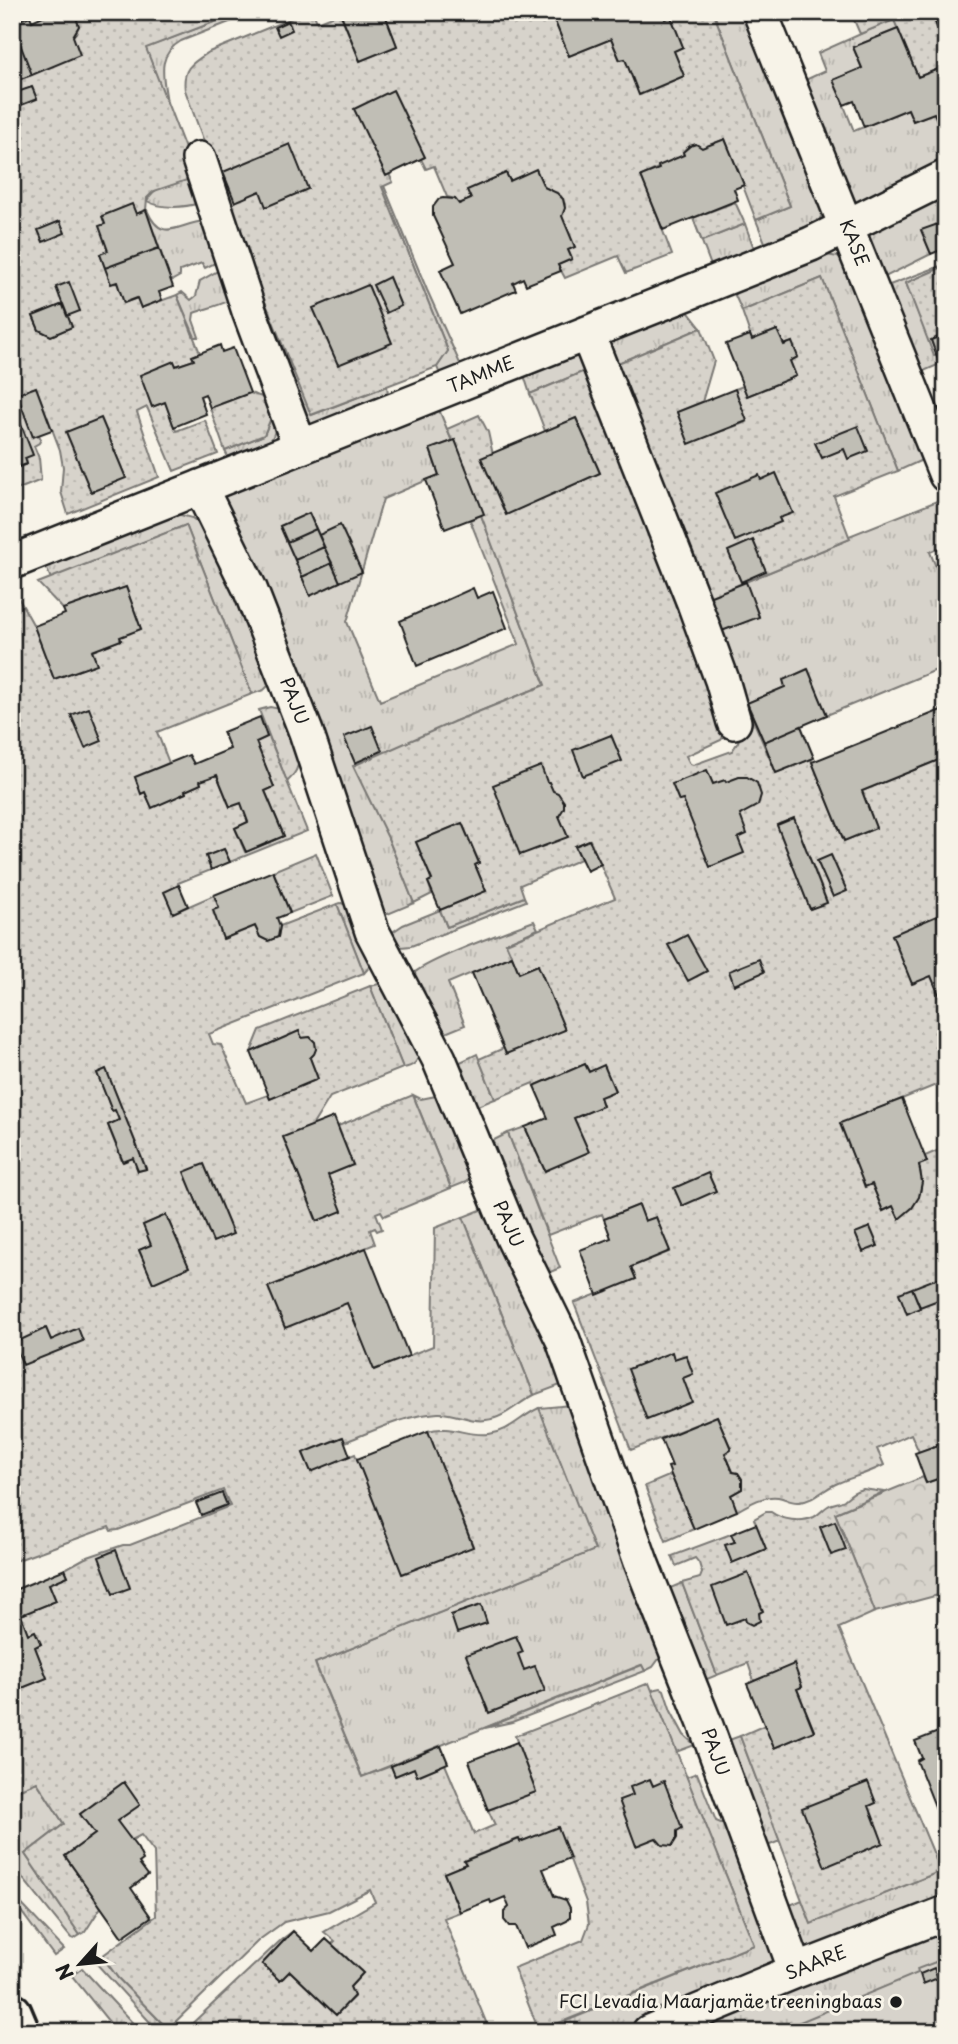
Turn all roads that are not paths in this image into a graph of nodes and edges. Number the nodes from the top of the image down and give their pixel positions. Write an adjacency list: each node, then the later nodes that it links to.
1 (760, 12): 4 (street, KASE)
2 (199, 159): 6 (street)
3 (946, 177): 4 (street, TAMME)
4 (847, 226): 5 (street, TAMME); 7 (street, KASE)
5 (587, 333): 6 (street, TAMME); 10 (street)
6 (300, 447): 8 (street, TAMME)
7 (946, 475)
8 (200, 487): 9 (street, TAMME); 12 (street, PAJU)
9 (12, 562)
10 (734, 722)
11 (946, 1913): 12 (street, SAARE)
12 (796, 1971): 15 (street, SAARE)
13 (12, 2013): 14 (street)
14 (20, 2032)
15 (649, 2032)

